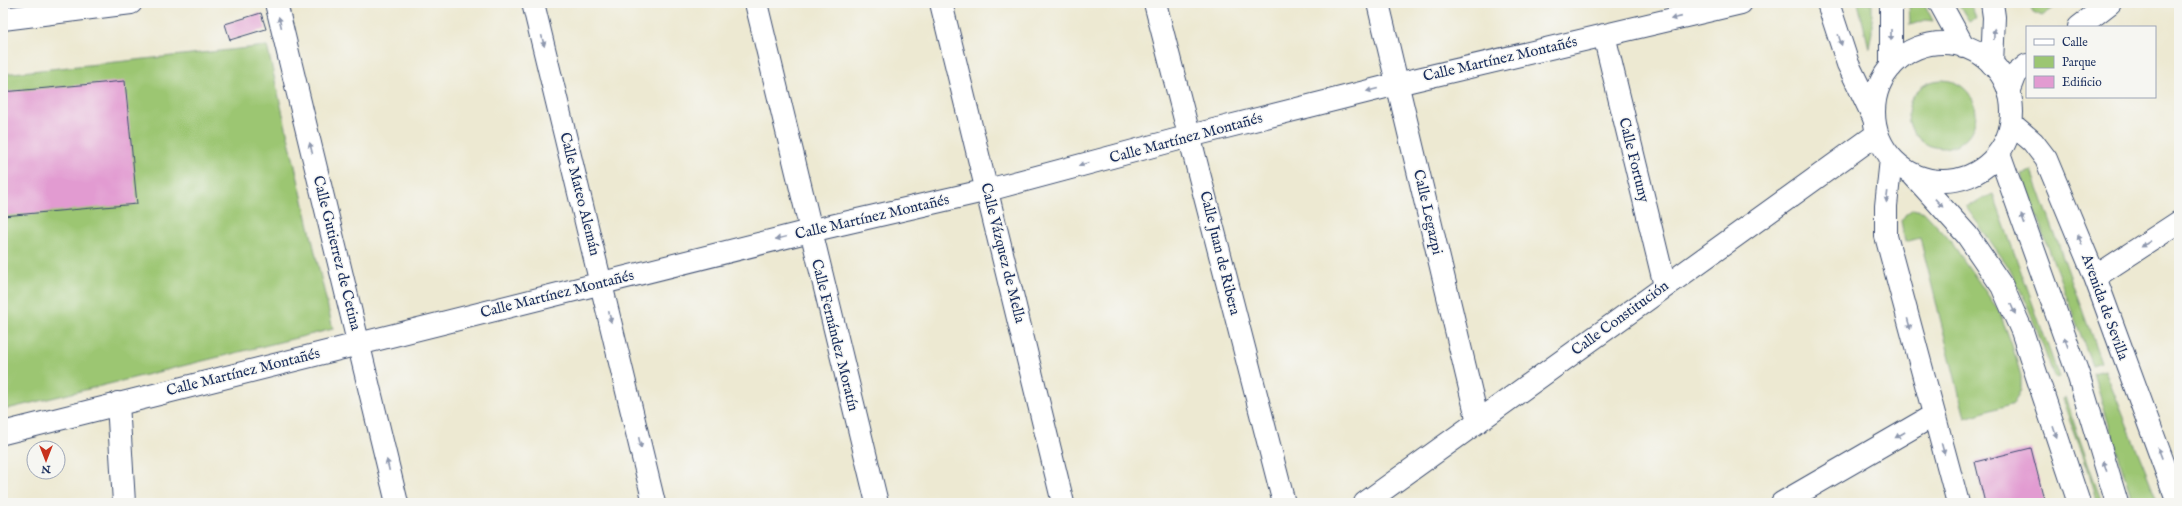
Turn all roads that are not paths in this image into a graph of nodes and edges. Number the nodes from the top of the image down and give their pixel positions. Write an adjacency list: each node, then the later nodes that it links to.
1 (131, 3): 14 (street)
2 (276, 3): 35 (street, Calle Gutierrez de Cetina, one-way to 2)
3 (534, 3): 33 (street, Calle Mateo Alemán, one-way to 33)
4 (756, 3): 31 (street, Calle Fernández Moratín)
5 (941, 3): 29 (street, Calle Vázquez de Mella)
6 (1155, 3): 25 (street, Calle Juan de Ribera)
7 (1378, 3): 21 (street, Calle Legazpi)
8 (1741, 3): 16 (street, Calle Martínez Montañés, one-way to 16)
9 (1828, 3): 24 (street, one-way to 24)
10 (1891, 3): 20 (street, one-way to 20)
11 (1940, 3): 17 (street)
12 (1992, 3): 18 (street, one-way to 12)
13 (2110, 3): 15 (street)
14 (16, 12)
15 (2080, 26)
16 (1604, 35): 21 (street, Calle Martínez Montañés); 34 (street, Calle Fortuny)
17 (1964, 47): 18 (street); 20 (street)
18 (1992, 64): 22 (street)
19 (2026, 66): 22 (street)
20 (1891, 67): 24 (street)
21 (1397, 84): 25 (street, Calle Martínez Montañés, one-way to 25); 38 (street, Calle Legazpi)
22 (2009, 92): 23 (street)
23 (2012, 124): 26 (street); 32 (street, Avenida de Sevilla, one-way to 23)
24 (1875, 126): 27 (street); 34 (street, Calle Constitución)
25 (1190, 136): 29 (street, Calle Martínez Montañés, one-way to 29); 46 (street, Calle Juan de Ribera)
26 (1999, 153): 28 (street); 51 (street, one-way to 26)
27 (1891, 159): 28 (street); 37 (street, one-way to 37)
28 (1912, 174): 50 (street, one-way to 50)
29 (988, 190): 31 (street, Calle Martínez Montañés); 45 (street, Calle Vázquez de Mella)
30 (2179, 222): 32 (street, one-way to 32)
31 (810, 231): 33 (street, Calle Martínez Montañés, one-way to 33); 44 (street, Calle Fernández Moratín)
32 (2096, 277): 40 (street, Avenida de Sevilla, one-way to 32)
33 (602, 283): 35 (street, Calle Martínez Montañés); 43 (street, Calle Mateo Alemán, one-way to 43)
34 (1665, 286): 38 (street, Calle Constitución)
35 (359, 344): 36 (street, Calle Martínez Montañés); 42 (street, Calle Gutierrez de Cetina, one-way to 35)
36 (118, 403): 39 (street, Calle Martínez Montañés); 41 (street)
37 (1934, 415): 48 (street, one-way to 48); 49 (street, one-way to 49)
38 (1478, 422): 47 (street, Calle Constitución)
39 (3, 433)
40 (2174, 474): 52 (street, Avenida de Sevilla)
41 (124, 503)
42 (397, 503)
43 (654, 503)
44 (877, 503)
45 (1063, 503)
46 (1284, 503)
47 (1365, 503)
48 (1782, 503)
49 (1958, 503)
50 (2079, 503)
51 (2117, 503)
52 (2178, 503)

